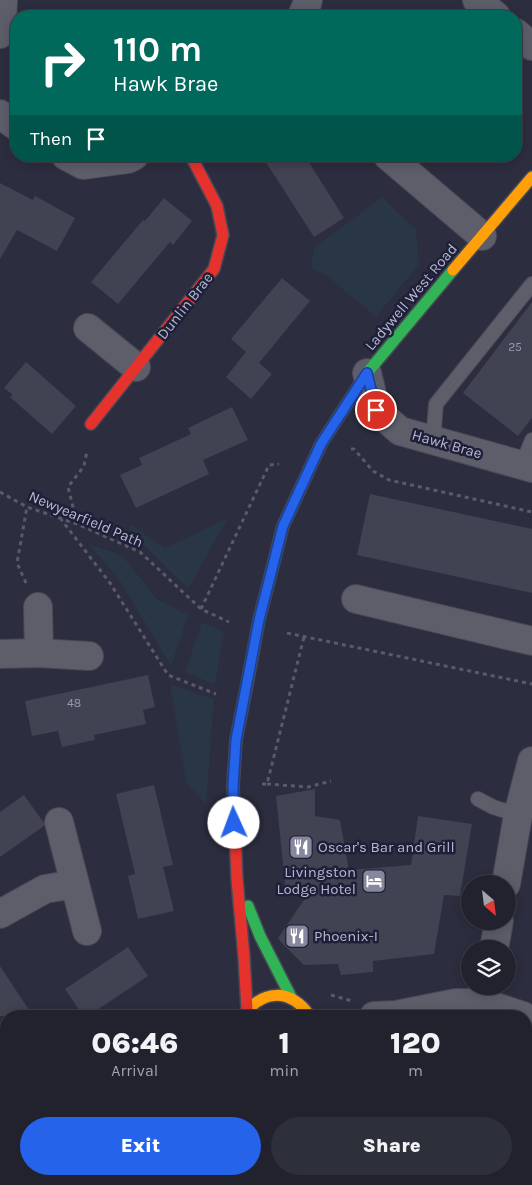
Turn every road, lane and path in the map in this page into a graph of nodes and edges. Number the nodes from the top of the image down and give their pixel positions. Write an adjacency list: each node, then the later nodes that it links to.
1 (3, 0): 4 (street)
2 (477, 0): 3 (street)
3 (489, 10)
4 (0, 34)
5 (522, 38): 6 (street)
6 (532, 46)
7 (77, 162): 8 (street)
8 (106, 162)
9 (194, 162): 15 (street, Dunlin Brae)
10 (395, 162): 12 (street)
11 (532, 177): 12 (street, Ladywell West Road)
12 (482, 236): 16 (street, Ladywell West Road)
13 (532, 284): 19 (lane)
14 (88, 328): 15 (street)
15 (136, 367): 17 (street, Dunlin Brae)
16 (367, 373): 19 (street, Hawk Brae); 20 (street, Ladywell West Road)
17 (91, 424): 27 (path)
18 (532, 440): 22 (lane)
19 (433, 441): 22 (street, Hawk Brae)
20 (321, 444): 21 (street, Ladywell West Road); 25 (path)
21 (313, 460): 30 (path); 39 (street, Ladywell West Road)
22 (527, 467)
23 (0, 492): 24 (path, Newyearfield Path)
24 (26, 507): 26 (path, Newyearfield Path); 29 (path)
25 (532, 512)
26 (60, 518): 27 (path, Newyearfield Path); 39 (path)
27 (77, 524): 30 (path, Newyearfield Path)
28 (356, 599): 34 (street)
29 (38, 607): 35 (street)
30 (201, 609): 31 (path, Newyearfield Path)
31 (232, 624)
32 (287, 633): 33 (path)
33 (304, 636): 38 (path); 42 (path)
34 (532, 641)
35 (39, 653): 36 (street); 37 (street)
36 (0, 654)
37 (89, 656)
38 (532, 684)
39 (243, 704): 43 (street, Ladywell West Road)
40 (532, 761): 45 (street)
41 (330, 781): 42 (path)
42 (267, 784): 43 (path)
43 (233, 786): 48 (street, Ladywell West Road)
44 (478, 799): 45 (lane)
45 (518, 815): 47 (street)
46 (59, 822): 49 (street)
47 (508, 875)
48 (237, 879): 53 (street, Ladywell West Road); 56 (street, Ladywell West Road)
49 (75, 884): 50 (street); 51 (street)
50 (0, 914)
51 (87, 931)
52 (486, 995): 57 (street); 58 (street)
53 (245, 1010)
54 (248, 1010): 55 (street, Ladywell West Road)
55 (307, 1010)
56 (308, 1010)
57 (419, 1010)
58 (513, 1010)

